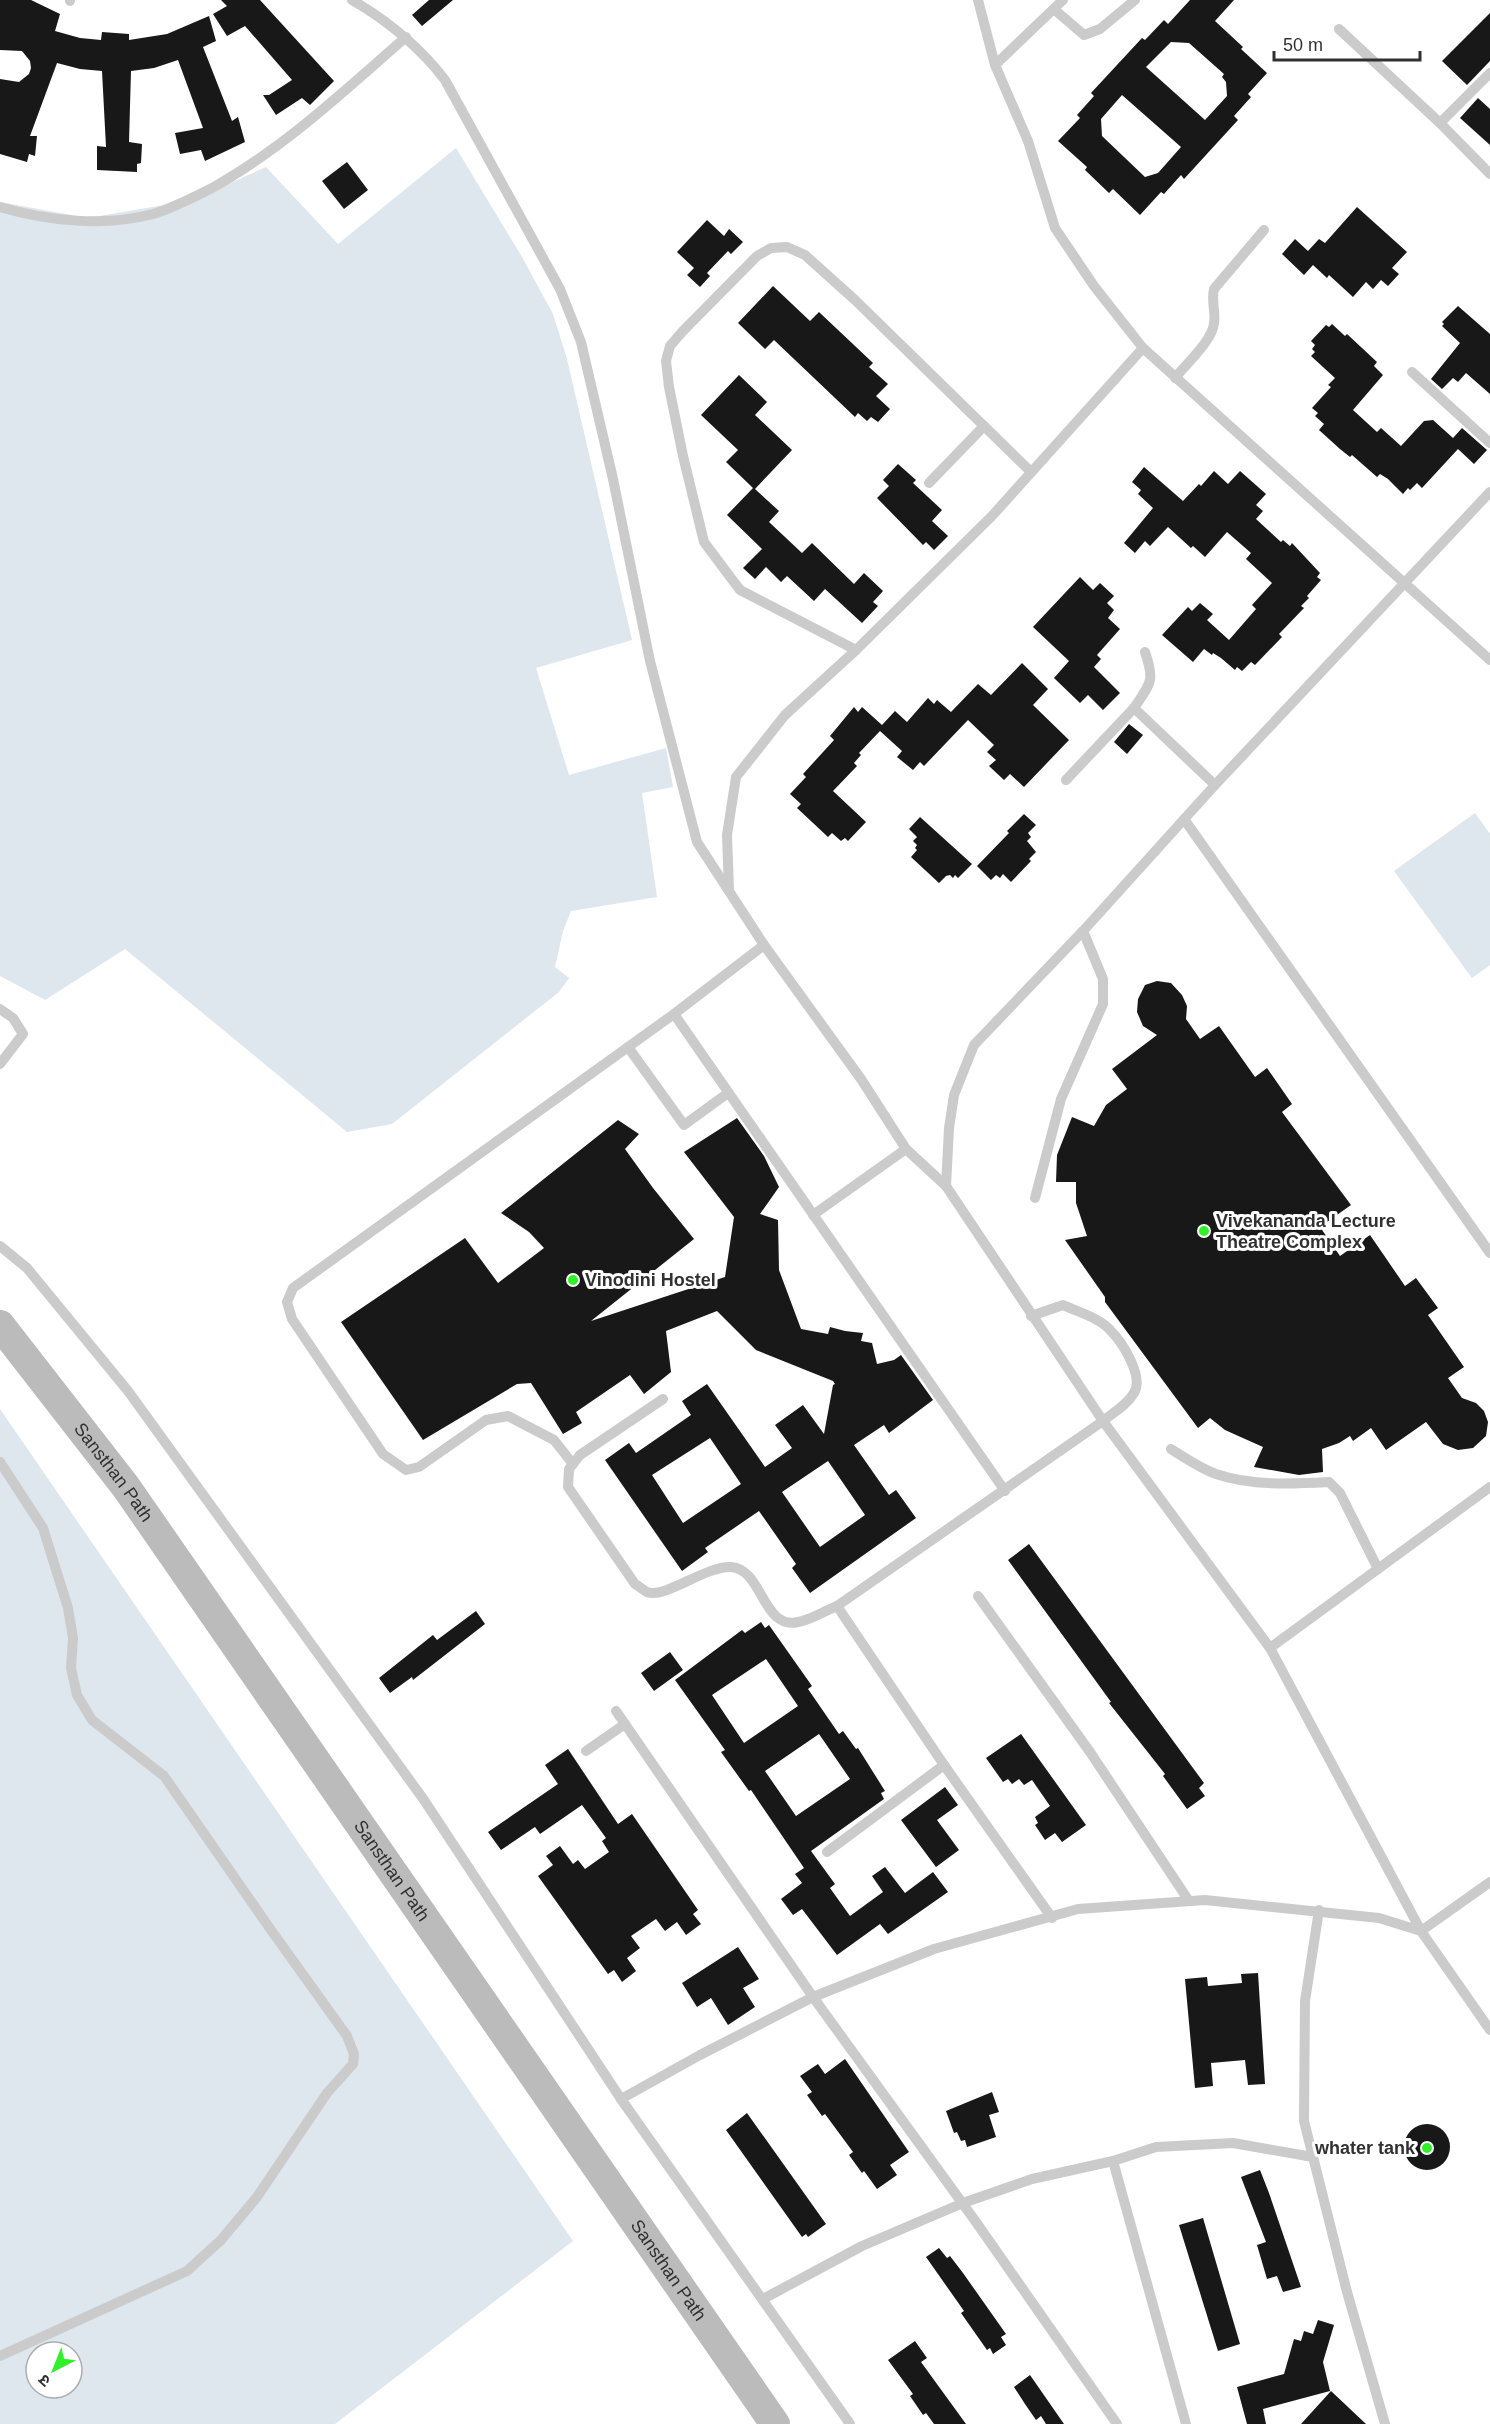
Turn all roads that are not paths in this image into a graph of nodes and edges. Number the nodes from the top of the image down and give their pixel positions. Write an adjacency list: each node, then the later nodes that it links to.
1 (351, 0): 7 (lane)
2 (978, 0): 8 (lane)
3 (1063, 0): 5 (lane)
4 (1135, 0): 5 (lane)
5 (1055, 10): 8 (lane)
6 (1339, 29): 10 (lane)
7 (406, 37): 12 (lane); 30 (lane)
8 (995, 65): 14 (lane)
9 (1490, 73): 10 (lane)
10 (1440, 123): 11 (lane)
11 (1490, 174)
12 (0, 207)
13 (1264, 230): 16 (lane)
14 (1143, 348): 16 (lane); 19 (lane)
15 (1412, 372): 18 (lane)
16 (1175, 378): 22 (lane)
17 (984, 426): 19 (lane); 20 (lane); 23 (lane)
18 (1490, 443)
19 (1031, 472): 23 (lane)
20 (929, 483)
21 (1490, 492): 22 (lane)
22 (1406, 582): 25 (lane); 28 (lane)
23 (856, 650): 30 (lane)
24 (1145, 652): 26 (lane)
25 (1490, 660)
26 (1134, 708): 27 (lane); 28 (lane)
27 (1066, 780)
28 (1215, 785): 29 (lane)
29 (1184, 819): 31 (lane); 43 (lane)
30 (729, 890): 32 (lane)
31 (1083, 931): 39 (lane); 40 (lane)
32 (764, 945): 34 (lane); 38 (lane)
33 (0, 1009): 36 (lane)
34 (674, 1014): 35 (lane); 37 (lane)
35 (628, 1047): 37 (lane); 50 (lane)
36 (0, 1064)
37 (728, 1093): 41 (lane)
38 (906, 1149): 39 (lane); 41 (lane)
39 (946, 1186): 44 (lane)
40 (1035, 1198)
41 (813, 1215): 52 (lane)
42 (0, 1246): 69 (lane)
43 (1490, 1253)
44 (1031, 1316): 47 (lane); 47 (lane)
45 (0, 1325): 75 (street, Sansthan Path)
46 (663, 1399): 50 (lane)
47 (1103, 1421): 52 (lane); 56 (lane)
48 (1171, 1449): 53 (lane)
49 (0, 1462): 74 (lane)
50 (573, 1464): 55 (lane)
51 (1490, 1487): 53 (lane)
52 (1005, 1491): 55 (lane)
53 (1378, 1569): 56 (lane)
54 (978, 1596): 63 (lane)
55 (837, 1606): 60 (lane)
56 (1270, 1647): 66 (lane)
57 (616, 1711): 58 (lane)
58 (625, 1724): 59 (lane); 67 (lane)
59 (586, 1751)
60 (944, 1765): 61 (lane); 65 (lane)
61 (827, 1852)
62 (1490, 1882): 66 (lane)
63 (1189, 1901): 64 (lane); 65 (lane)
64 (1319, 1910): 66 (lane); 70 (lane)
65 (1052, 1918): 67 (lane)
66 (1421, 1931): 68 (lane)
67 (813, 1997): 69 (lane); 72 (lane)
68 (1490, 2030)
69 (621, 2099): 73 (lane)
70 (1313, 2157): 71 (lane); 79 (lane)
71 (1113, 2161): 72 (lane); 78 (lane)
72 (963, 2203): 73 (lane); 77 (lane)
73 (763, 2299): 76 (lane)
74 (0, 2356)
75 (775, 2424)
76 (850, 2424)
77 (1117, 2424)
78 (1186, 2424)
79 (1385, 2424)

